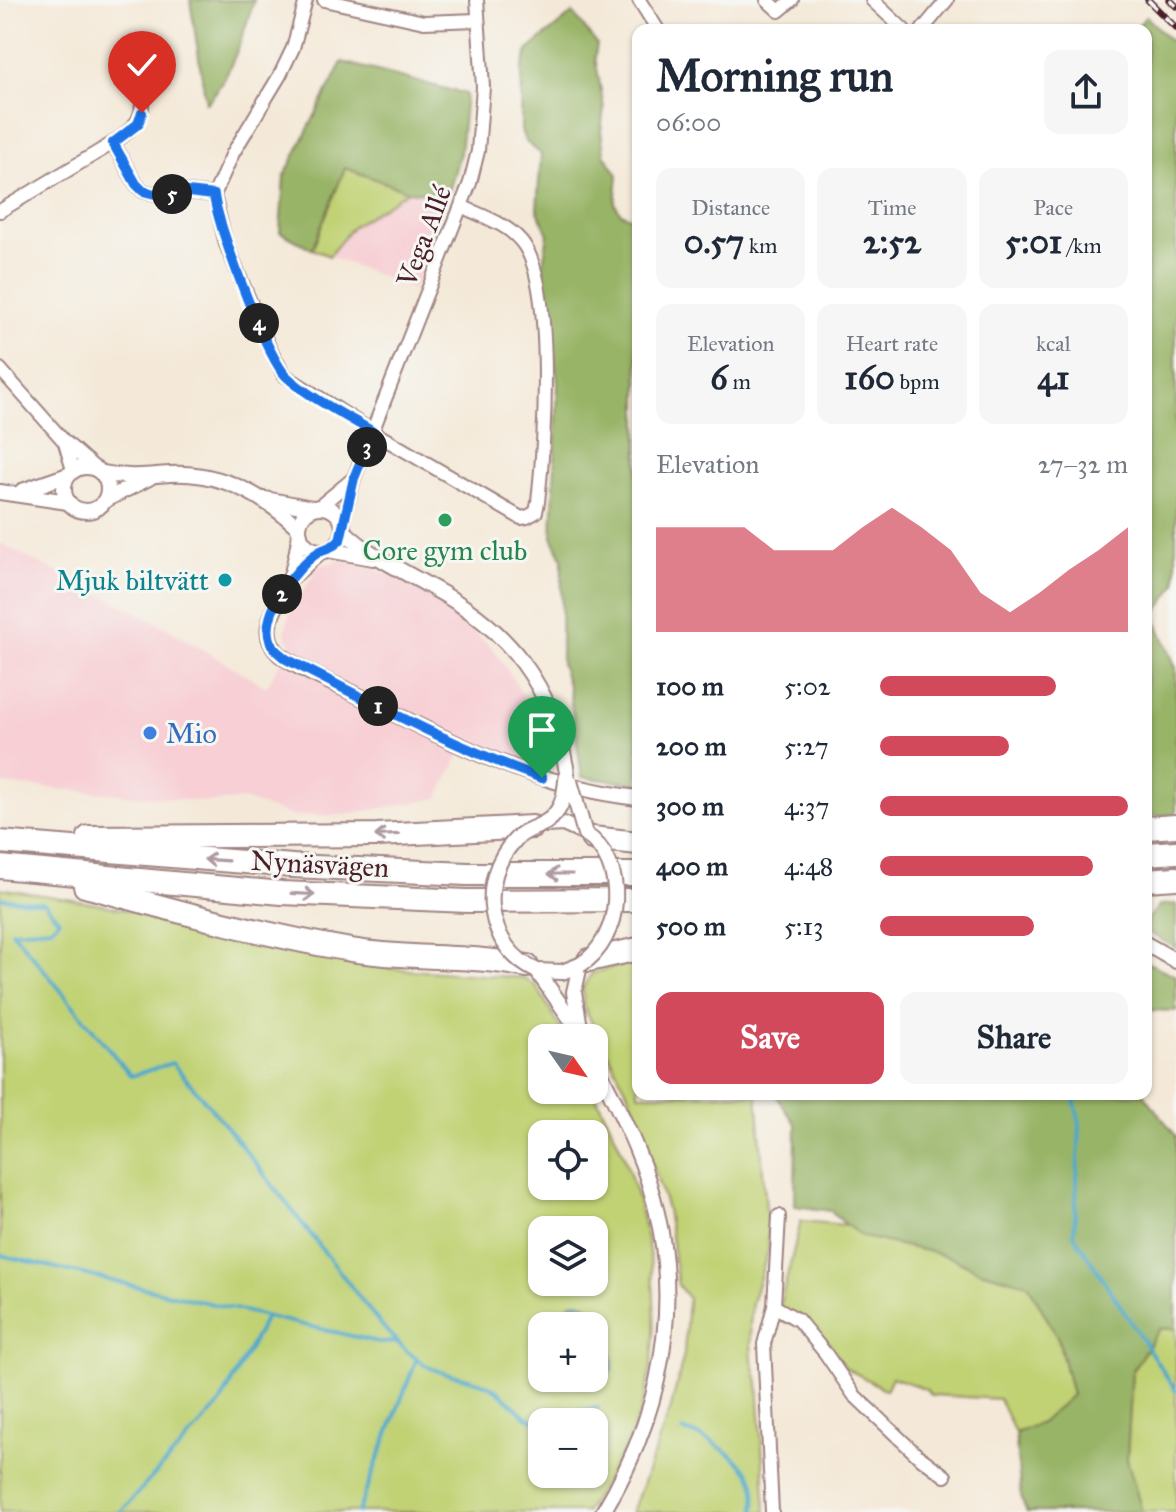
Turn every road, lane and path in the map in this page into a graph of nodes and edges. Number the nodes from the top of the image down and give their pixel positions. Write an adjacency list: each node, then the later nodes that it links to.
1 (306, 0): 15 (street)
2 (324, 0): 9 (street)
3 (477, 0): 9 (street, Vega Allé)
4 (639, 0): 10 (street)
5 (767, 0): 6 (street)
6 (792, 0)
7 (872, 0): 11 (street)
8 (947, 0): 12 (street)
9 (477, 20): 16 (street, Vega Allé)
10 (654, 24)
11 (898, 24)
12 (927, 24)
13 (138, 88): 14 (street)
14 (113, 143): 15 (street); 17 (street)
15 (214, 195): 19 (street)
16 (463, 207): 19 (street, Vega Allé); 19 (street)
17 (0, 211)
18 (0, 369): 20 (street)
19 (373, 432): 24 (street, Vega Allé)
20 (63, 440): 21 (street); 22 (street)
21 (99, 471): 22 (street); 23 (street); 28 (street)
22 (71, 473): 26 (street); 29 (street)
23 (150, 478): 27 (street); 28 (street)
24 (354, 478): 30 (street, Vega Allé); 31 (street, Vega Allé)
25 (0, 492): 26 (street)
26 (18, 493): 29 (street)
27 (264, 499): 30 (street); 32 (street)
28 (105, 500): 29 (street)
29 (68, 502)
30 (316, 507): 31 (street); 32 (street)
31 (343, 527): 33 (street); 34 (street)
32 (300, 532): 33 (street); 35 (street)
33 (324, 550): 34 (street); 35 (street)
34 (378, 559): 36 (street)
35 (290, 579): 37 (street)
36 (567, 773): 38 (street, bridge); 41 (street, bridge)
37 (632, 797)
38 (539, 826): 41 (street); 42 (highway, one-way to 42); 56 (street, bridge)
39 (1176, 826): 40 (highway)
40 (1152, 828)
41 (588, 836): 43 (highway); 55 (street, bridge)
42 (0, 840): 48 (highway, Nynäsvägen, one-way to 42)
43 (632, 843)
44 (1176, 852): 45 (highway)
45 (1152, 854)
46 (0, 867): 47 (highway, Nynäsvägen)
47 (30, 871): 51 (highway, Nynäsvägen, one-way to 51); 56 (highway)
48 (632, 874)
49 (1176, 878): 50 (highway)
50 (1152, 880)
51 (632, 900)
52 (1152, 947): 54 (street)
53 (632, 950): 55 (highway)
54 (1176, 961)
55 (584, 962): 56 (street); 58 (street)
56 (532, 969): 57 (street)
57 (574, 1024)
58 (580, 1024)
59 (608, 1088): 63 (street)
60 (779, 1216): 61 (street)
61 (774, 1306): 62 (street); 64 (street)
62 (945, 1476)
63 (603, 1512)
64 (772, 1512)

